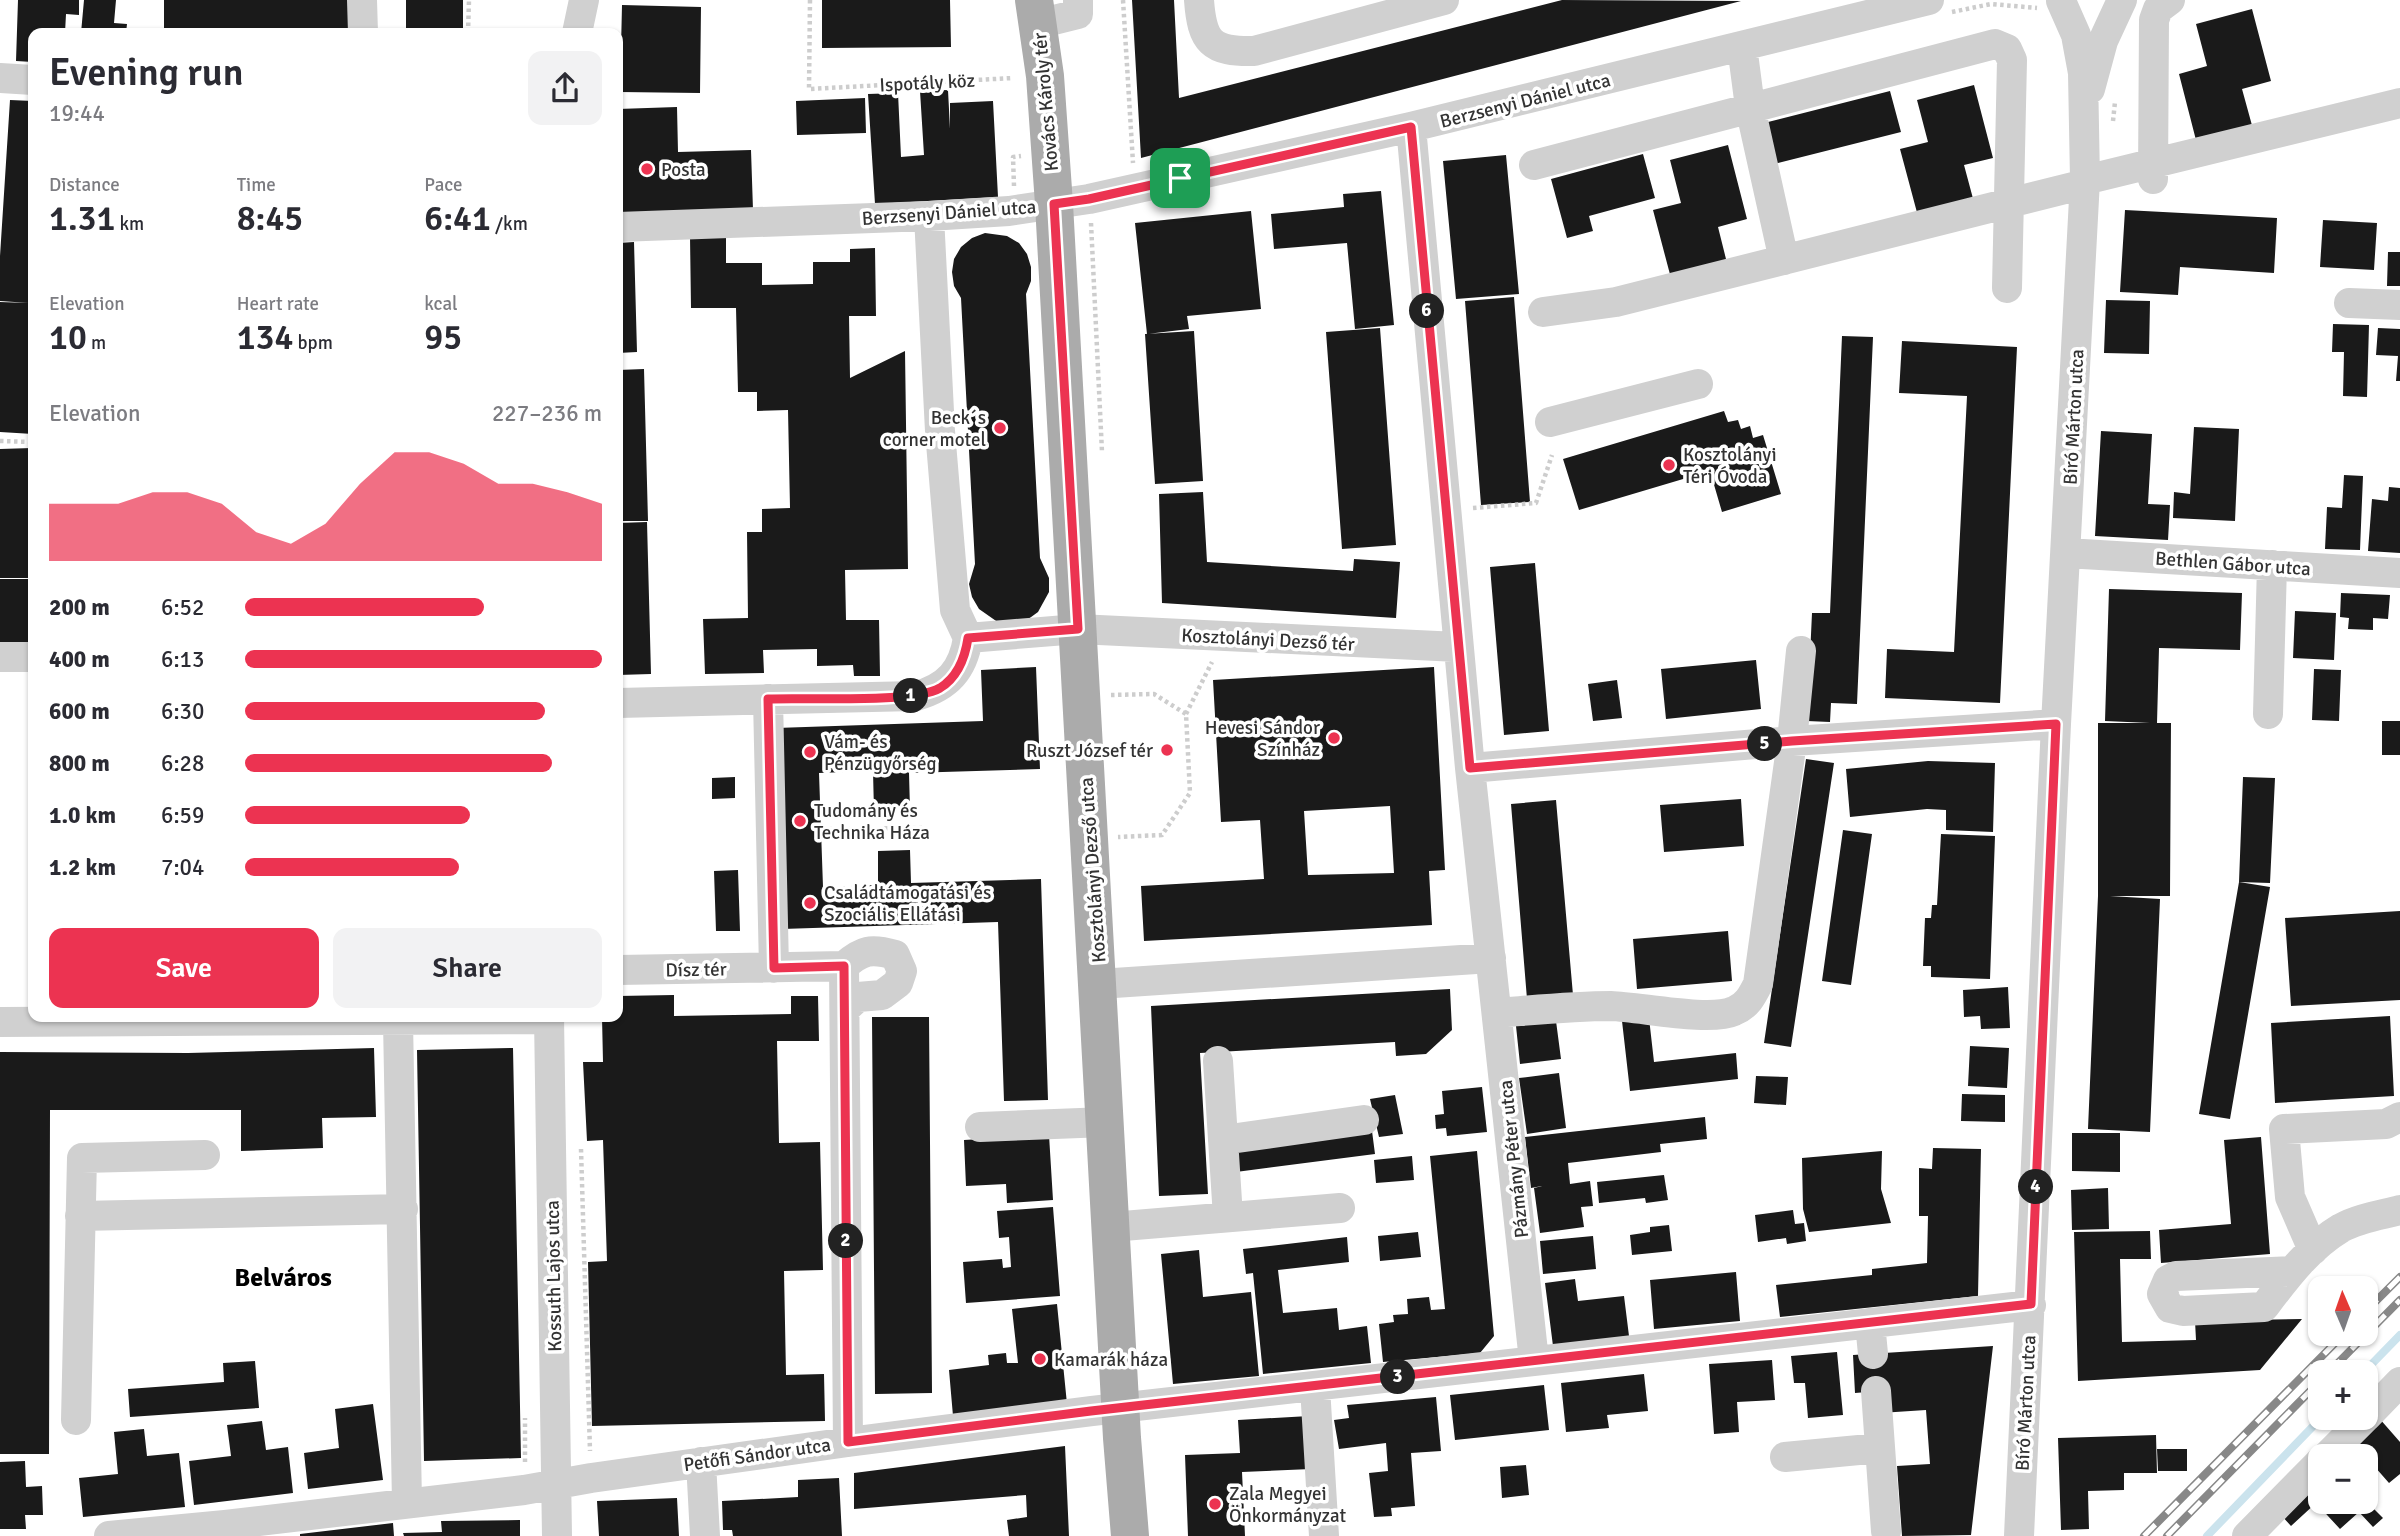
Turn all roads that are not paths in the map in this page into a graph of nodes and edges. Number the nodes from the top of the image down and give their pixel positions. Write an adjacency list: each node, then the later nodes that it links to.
1 (362, 0): 11 (street)
2 (584, 0): 12 (street)
3 (1078, 0): 10 (street)
4 (1199, 0): 5 (street)
5 (1444, 0)
6 (1929, 0): 13 (street, Berzsenyi Dániel utca)
7 (2061, 0): 8 (street); 18 (street, Bíró Márton utca)
8 (2120, 0): 18 (street, Bíró Márton utca)
9 (2170, 0): 21 (street)
10 (1036, 12): 24 (main road, Kovács Károly tér)
11 (363, 28)
12 (579, 28)
13 (1742, 46): 17 (street); 19 (street, Berzsenyi Dániel utca)
14 (0, 78): 15 (street)
15 (28, 80)
16 (2400, 103): 21 (street)
17 (1750, 107): 20 (street); 23 (street); 27 (street)
18 (2086, 110): 22 (street, Bíró Márton utca)
19 (1411, 127): 24 (street, Berzsenyi Dániel utca); 39 (street, Pázmány Péter utca)
20 (1534, 165)
21 (2153, 172): 22 (street)
22 (2085, 182): 23 (street); 34 (street, Bíró Márton utca)
23 (2009, 202): 27 (street); 28 (street)
24 (1054, 204): 25 (street, Berzsenyi Dániel utca); 37 (main road, Kosztolányi Dezső utca)
25 (929, 216): 26 (street, Berzsenyi Dániel utca); 38 (street)
26 (623, 227)
27 (1784, 260): 31 (street)
28 (2007, 288)
29 (2349, 303): 30 (street)
30 (2400, 305)
31 (1543, 312)
32 (1698, 384): 33 (street)
33 (1550, 422)
34 (2066, 553): 35 (street, Bethlen Gábor utca); 46 (street, Bíró Márton utca)
35 (2272, 565): 36 (street, Bethlen Gábor utca); 45 (street)
36 (2400, 573)
37 (1078, 629): 38 (street, Kosztolányi Dezső tér); 39 (street, Kosztolányi Dezső tér); 53 (main road, Kosztolányi Dezső utca)
38 (968, 638): 43 (street)
39 (1458, 647): 48 (street, Pázmány Péter utca)
40 (1801, 651): 47 (street)
41 (0, 657): 42 (street)
42 (28, 657)
43 (768, 699): 44 (street); 51 (street)
44 (623, 703)
45 (2268, 714)
46 (2056, 724): 47 (street); 75 (street, Bíró Márton utca)
47 (1792, 741): 48 (street); 55 (street)
48 (1470, 768): 49 (street, Pázmány Péter utca)
49 (1491, 958): 53 (street); 55 (street, Pázmány Péter utca)
50 (844, 966): 51 (street, Dísz tér); 54 (street); 54 (street)
51 (774, 968): 52 (street, Dísz tér)
52 (623, 970)
53 (1099, 984): 63 (main road, Kosztolányi Dezső utca)
54 (845, 1009): 86 (street)
55 (1497, 1013): 78 (street, Pázmány Péter utca)
56 (0, 1022): 57 (street)
57 (28, 1022)
58 (398, 1022): 68 (street)
59 (549, 1022): 92 (street, Kossuth Lajos utca)
60 (1218, 1061): 65 (street)
61 (2400, 1117): 73 (street)
62 (1364, 1120): 65 (street)
63 (1106, 1122): 64 (street); 72 (main road, Kosztolányi Dezső utca)
64 (980, 1127)
65 (1223, 1140): 71 (street)
66 (205, 1155): 70 (street)
67 (1340, 1208): 71 (street)
68 (403, 1209): 70 (street); 93 (street)
69 (2400, 1210): 73 (street)
70 (80, 1216): 84 (street)
71 (1228, 1217): 72 (street)
72 (1111, 1227): 83 (main road, Kosztolányi Dezső utca)
73 (2313, 1250): 74 (street)
74 (2292, 1271)
75 (2031, 1304): 76 (street, Petőfi Sándor utca); 96 (street, Bíró Márton utca)
76 (1870, 1323): 77 (street); 78 (street, Petőfi Sándor utca)
77 (1873, 1354)
78 (1534, 1361): 80 (street, Petőfi Sándor utca)
79 (2400, 1382): 82 (street)
80 (1315, 1387): 83 (street, Petőfi Sándor utca); 101 (street)
81 (1876, 1391): 88 (street)
82 (2378, 1405)
83 (1121, 1408): 86 (street, Petőfi Sándor utca); 100 (main road, Kosztolányi Dezső utca)
84 (76, 1420)
85 (2353, 1430): 87 (street)
86 (848, 1442): 90 (street, Petőfi Sándor utca)
87 (2339, 1444)
88 (1880, 1448): 89 (street); 95 (street)
89 (1785, 1457)
90 (701, 1462): 92 (street, Petőfi Sándor utca); 99 (street)
91 (2308, 1474): 102 (street)
92 (555, 1486): 93 (street, Petőfi Sándor utca); 98 (street, Kossuth Lajos utca)
93 (407, 1503): 94 (street, Petőfi Sándor utca)
94 (226, 1531): 97 (street, Petőfi Sándor utca)
95 (1886, 1531)
96 (2018, 1534)
97 (109, 1536)
98 (557, 1536)
99 (705, 1536)
100 (1130, 1536)
101 (1324, 1536)
102 (2247, 1536)

